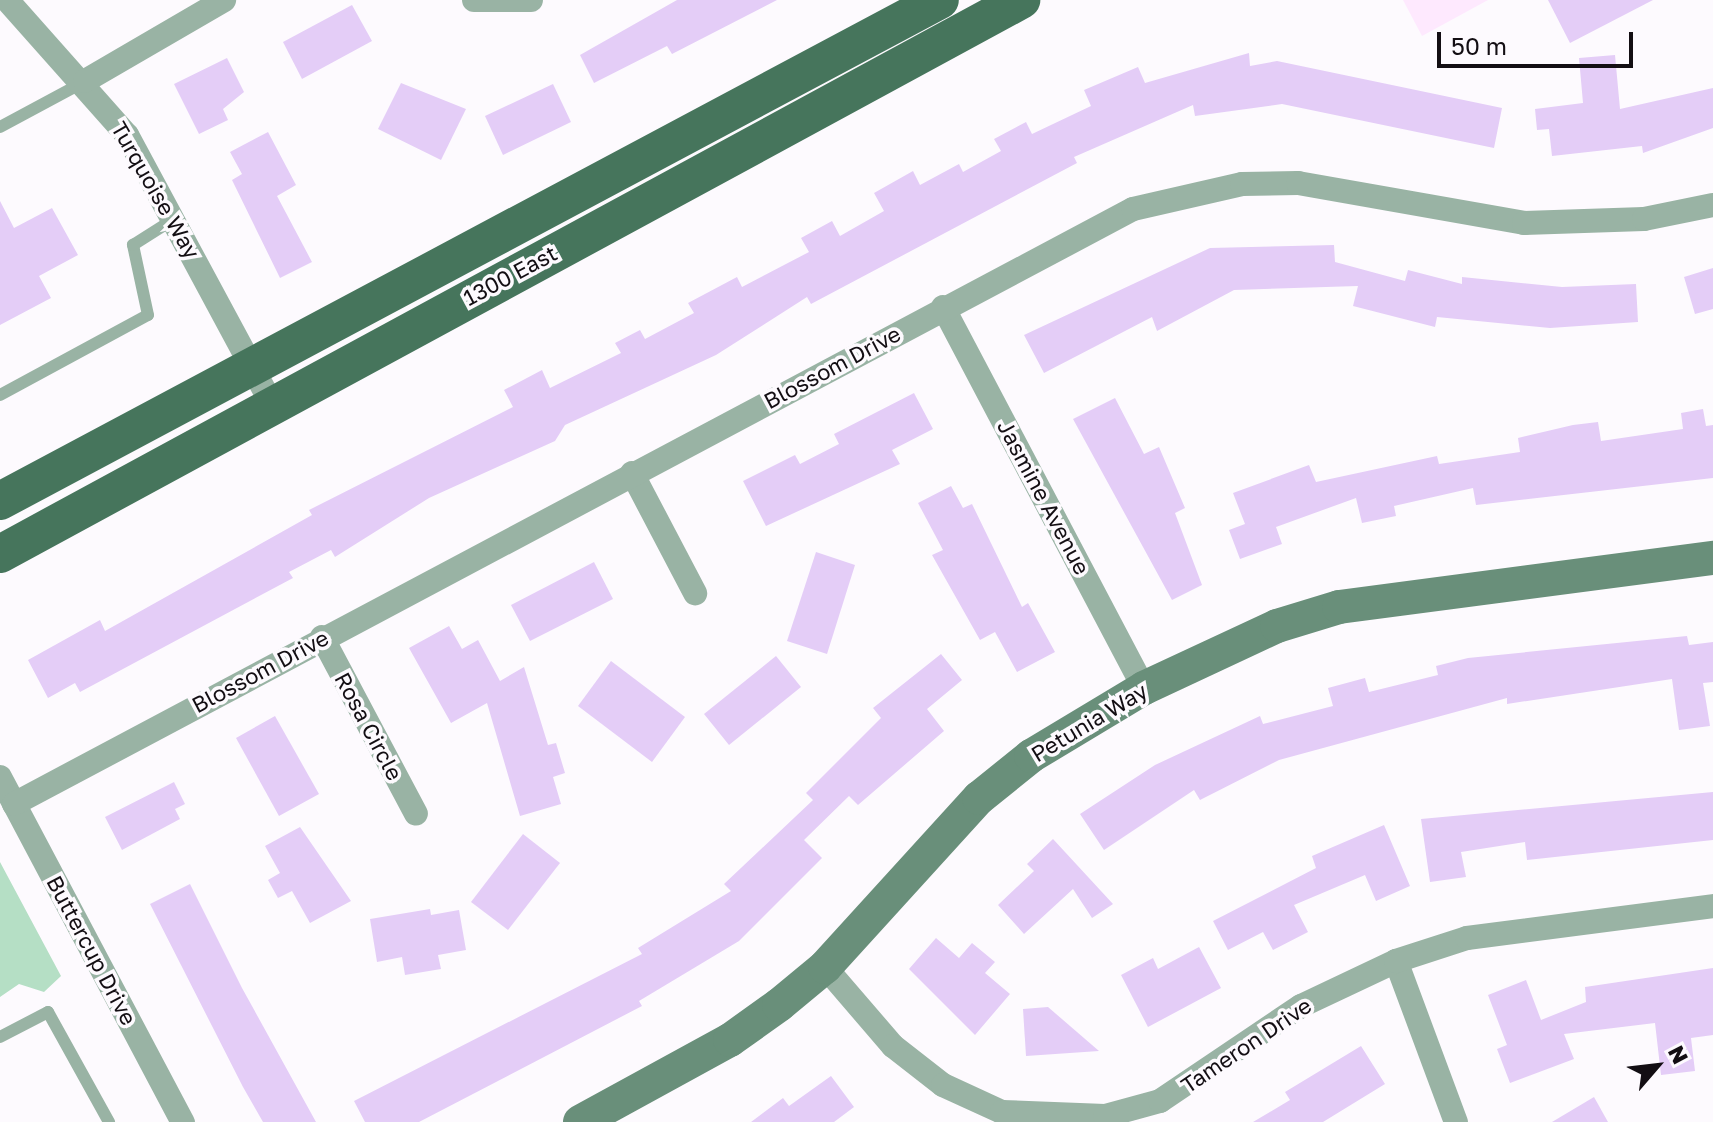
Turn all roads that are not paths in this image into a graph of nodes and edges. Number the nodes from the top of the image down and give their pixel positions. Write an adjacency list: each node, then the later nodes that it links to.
1 (7, 0): 7 (street, Turquoise Way)
2 (224, 0): 7 (street)
3 (474, 0): 4 (street)
4 (531, 0)
5 (940, 0): 12 (main road, 1300 East)
6 (1021, 0): 14 (main road, 1300 East)
7 (85, 81): 8 (lane); 10 (street, Turquoise Way)
8 (0, 127)
9 (1713, 205): 11 (street, Blossom Drive)
10 (174, 219): 12 (street, Turquoise Way); 13 (lane)
11 (943, 307): 15 (street, Blossom Drive); 21 (street, Jasmine Avenue)
12 (252, 366): 14 (street, Turquoise Way); 16 (main road, 1300 East)
13 (0, 395)
14 (272, 404): 17 (main road, 1300 East)
15 (632, 473): 19 (street); 20 (street, Blossom Drive)
16 (0, 501)
17 (0, 554)
18 (1713, 558): 21 (street, Petunia Way)
19 (695, 593)
20 (322, 637): 23 (street, Blossom Drive); 24 (street, Rosa Circle)
21 (1144, 688): 27 (street, Petunia Way)
22 (0, 777): 23 (street, Buttercup Drive)
23 (14, 804): 30 (street, Buttercup Drive)
24 (416, 814)
25 (1713, 906): 26 (street, Tameron Drive)
26 (1396, 961): 27 (street, Tameron Drive); 32 (street)
27 (825, 967): 31 (street, Petunia Way)
28 (0, 1037): 29 (lane)
29 (109, 1122)
30 (183, 1122)
31 (580, 1122)
32 (1456, 1122)

